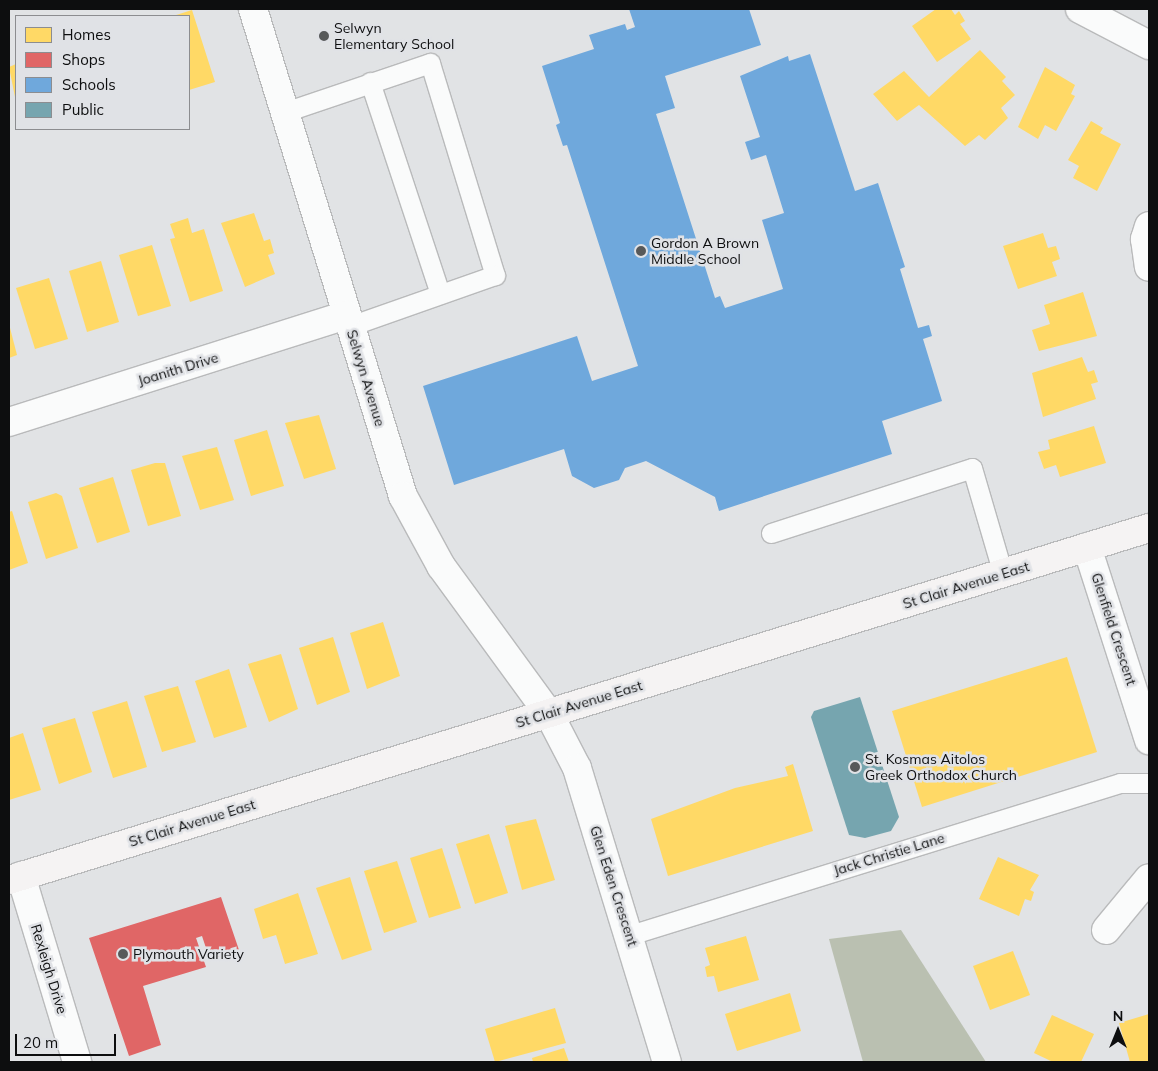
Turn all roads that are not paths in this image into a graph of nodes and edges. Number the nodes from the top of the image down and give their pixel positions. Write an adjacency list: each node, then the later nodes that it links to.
1 (253, 9): 5 (street, Selwyn Avenue)
2 (1080, 9): 3 (street)
3 (1149, 45)
4 (370, 82): 5 (lane); 8 (lane); 8 (lane)
5 (285, 112): 9 (street, Selwyn Avenue)
6 (1149, 226): 7 (street)
7 (1149, 266)
8 (440, 294): 9 (lane)
9 (348, 320): 10 (street, Joanith Drive); 15 (street, Selwyn Avenue)
10 (9, 422)
11 (1149, 528): 13 (main road, St Clair Avenue East)
12 (771, 533): 14 (lane)
13 (1087, 547): 14 (main road, St Clair Avenue East); 16 (street, Glenfield Crescent)
14 (1004, 574): 15 (main road, St Clair Avenue East)
15 (549, 714): 18 (main road, St Clair Avenue East); 21 (street, Glen Eden Crescent)
16 (1149, 740)
17 (1149, 784): 21 (lane, Jack Christie Lane)
18 (15, 878): 22 (street, Rexleigh Drive)
19 (1149, 878): 20 (street)
20 (1106, 930)
21 (630, 935): 23 (street, Glen Eden Crescent)
22 (77, 1062)
23 (667, 1062)

